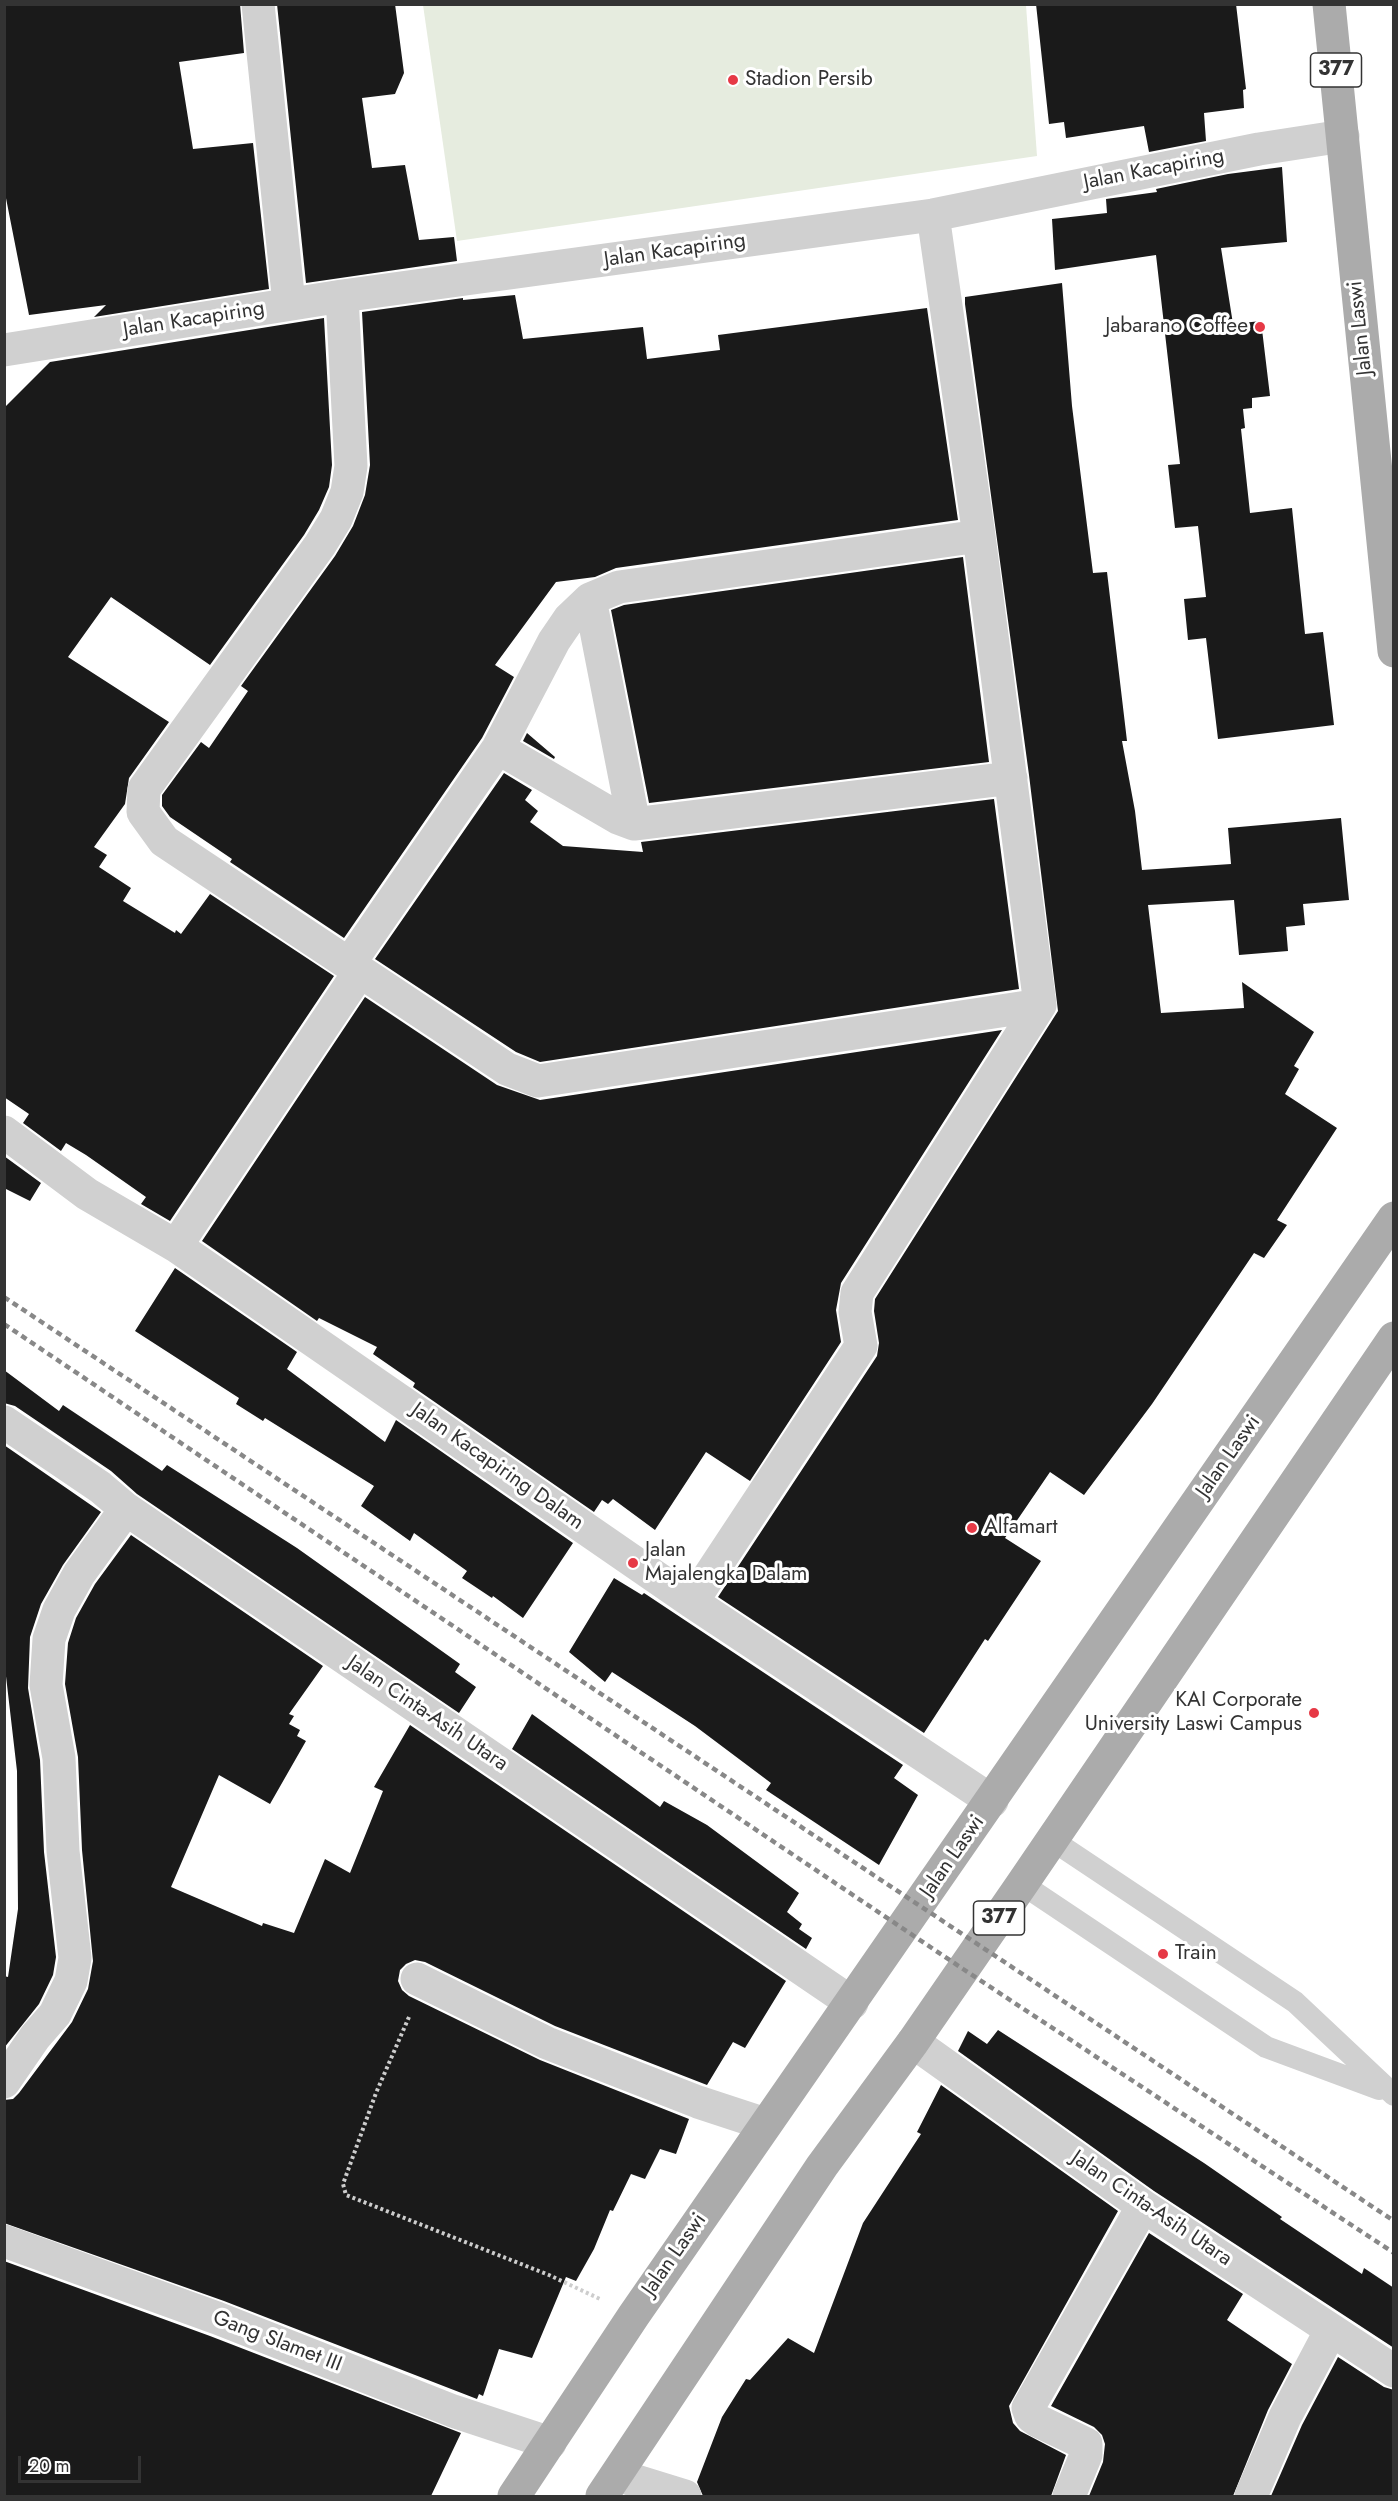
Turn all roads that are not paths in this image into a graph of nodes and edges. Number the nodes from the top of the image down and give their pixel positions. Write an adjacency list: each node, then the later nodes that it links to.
1 (258, 4): 6 (street)
2 (1329, 4): 3 (main road, Jalan Laswi / 377)
3 (1342, 136): 4 (street, Jalan Kacapiring); 10 (main road, Jalan Laswi / 377)
4 (933, 215): 5 (street, Jalan Kacapiring); 8 (street)
5 (342, 296): 6 (street, Jalan Kacapiring); 14 (street)
6 (289, 304): 7 (street, Jalan Kacapiring)
7 (4, 350)
8 (979, 536): 9 (street); 12 (street)
9 (590, 599): 11 (street); 13 (street)
10 (1394, 651)
11 (498, 748): 13 (street); 14 (street)
12 (1011, 778): 13 (street); 15 (street)
13 (634, 824)
14 (355, 968): 15 (street); 18 (street)
15 (1040, 1005): 22 (street)
16 (4, 1131): 18 (street, Jalan Kacapiring Dalam)
17 (1394, 1218): 23 (main road, Jalan Laswi)
18 (176, 1246): 22 (street, Jalan Kacapiring Dalam)
19 (1394, 1338): 24 (main road, 377)
20 (4, 1422): 21 (street, Jalan Cinta-Asih Utara)
21 (126, 1509): 27 (street, Jalan Cinta-Asih Utara); 29 (street)
22 (692, 1602): 23 (street, Jalan Kacapiring Dalam)
23 (992, 1801): 27 (main road, Jalan Laswi)
24 (1052, 1840): 25 (main road, 377); 30 (lane)
25 (1022, 1884): 28 (main road, 377); 30 (lane)
26 (417, 1979): 31 (street)
27 (852, 2003): 31 (main road, Jalan Laswi)
28 (912, 2042): 32 (street, Jalan Cinta-Asih Utara); 37 (main road, 377)
29 (4, 2082)
30 (1392, 2091)
31 (765, 2124): 36 (main road, Jalan Laswi)
32 (1143, 2206): 34 (street, Jalan Cinta-Asih Utara); 40 (street)
33 (4, 2241): 36 (street, Gang Slamet III)
34 (1332, 2330): 35 (street, Jalan Cinta-Asih Utara); 41 (street)
35 (1394, 2371)
36 (550, 2443): 38 (main road, Jalan Laswi)
37 (609, 2486): 39 (street)
38 (514, 2496)
39 (685, 2496)
40 (1069, 2496)
41 (1251, 2496)

